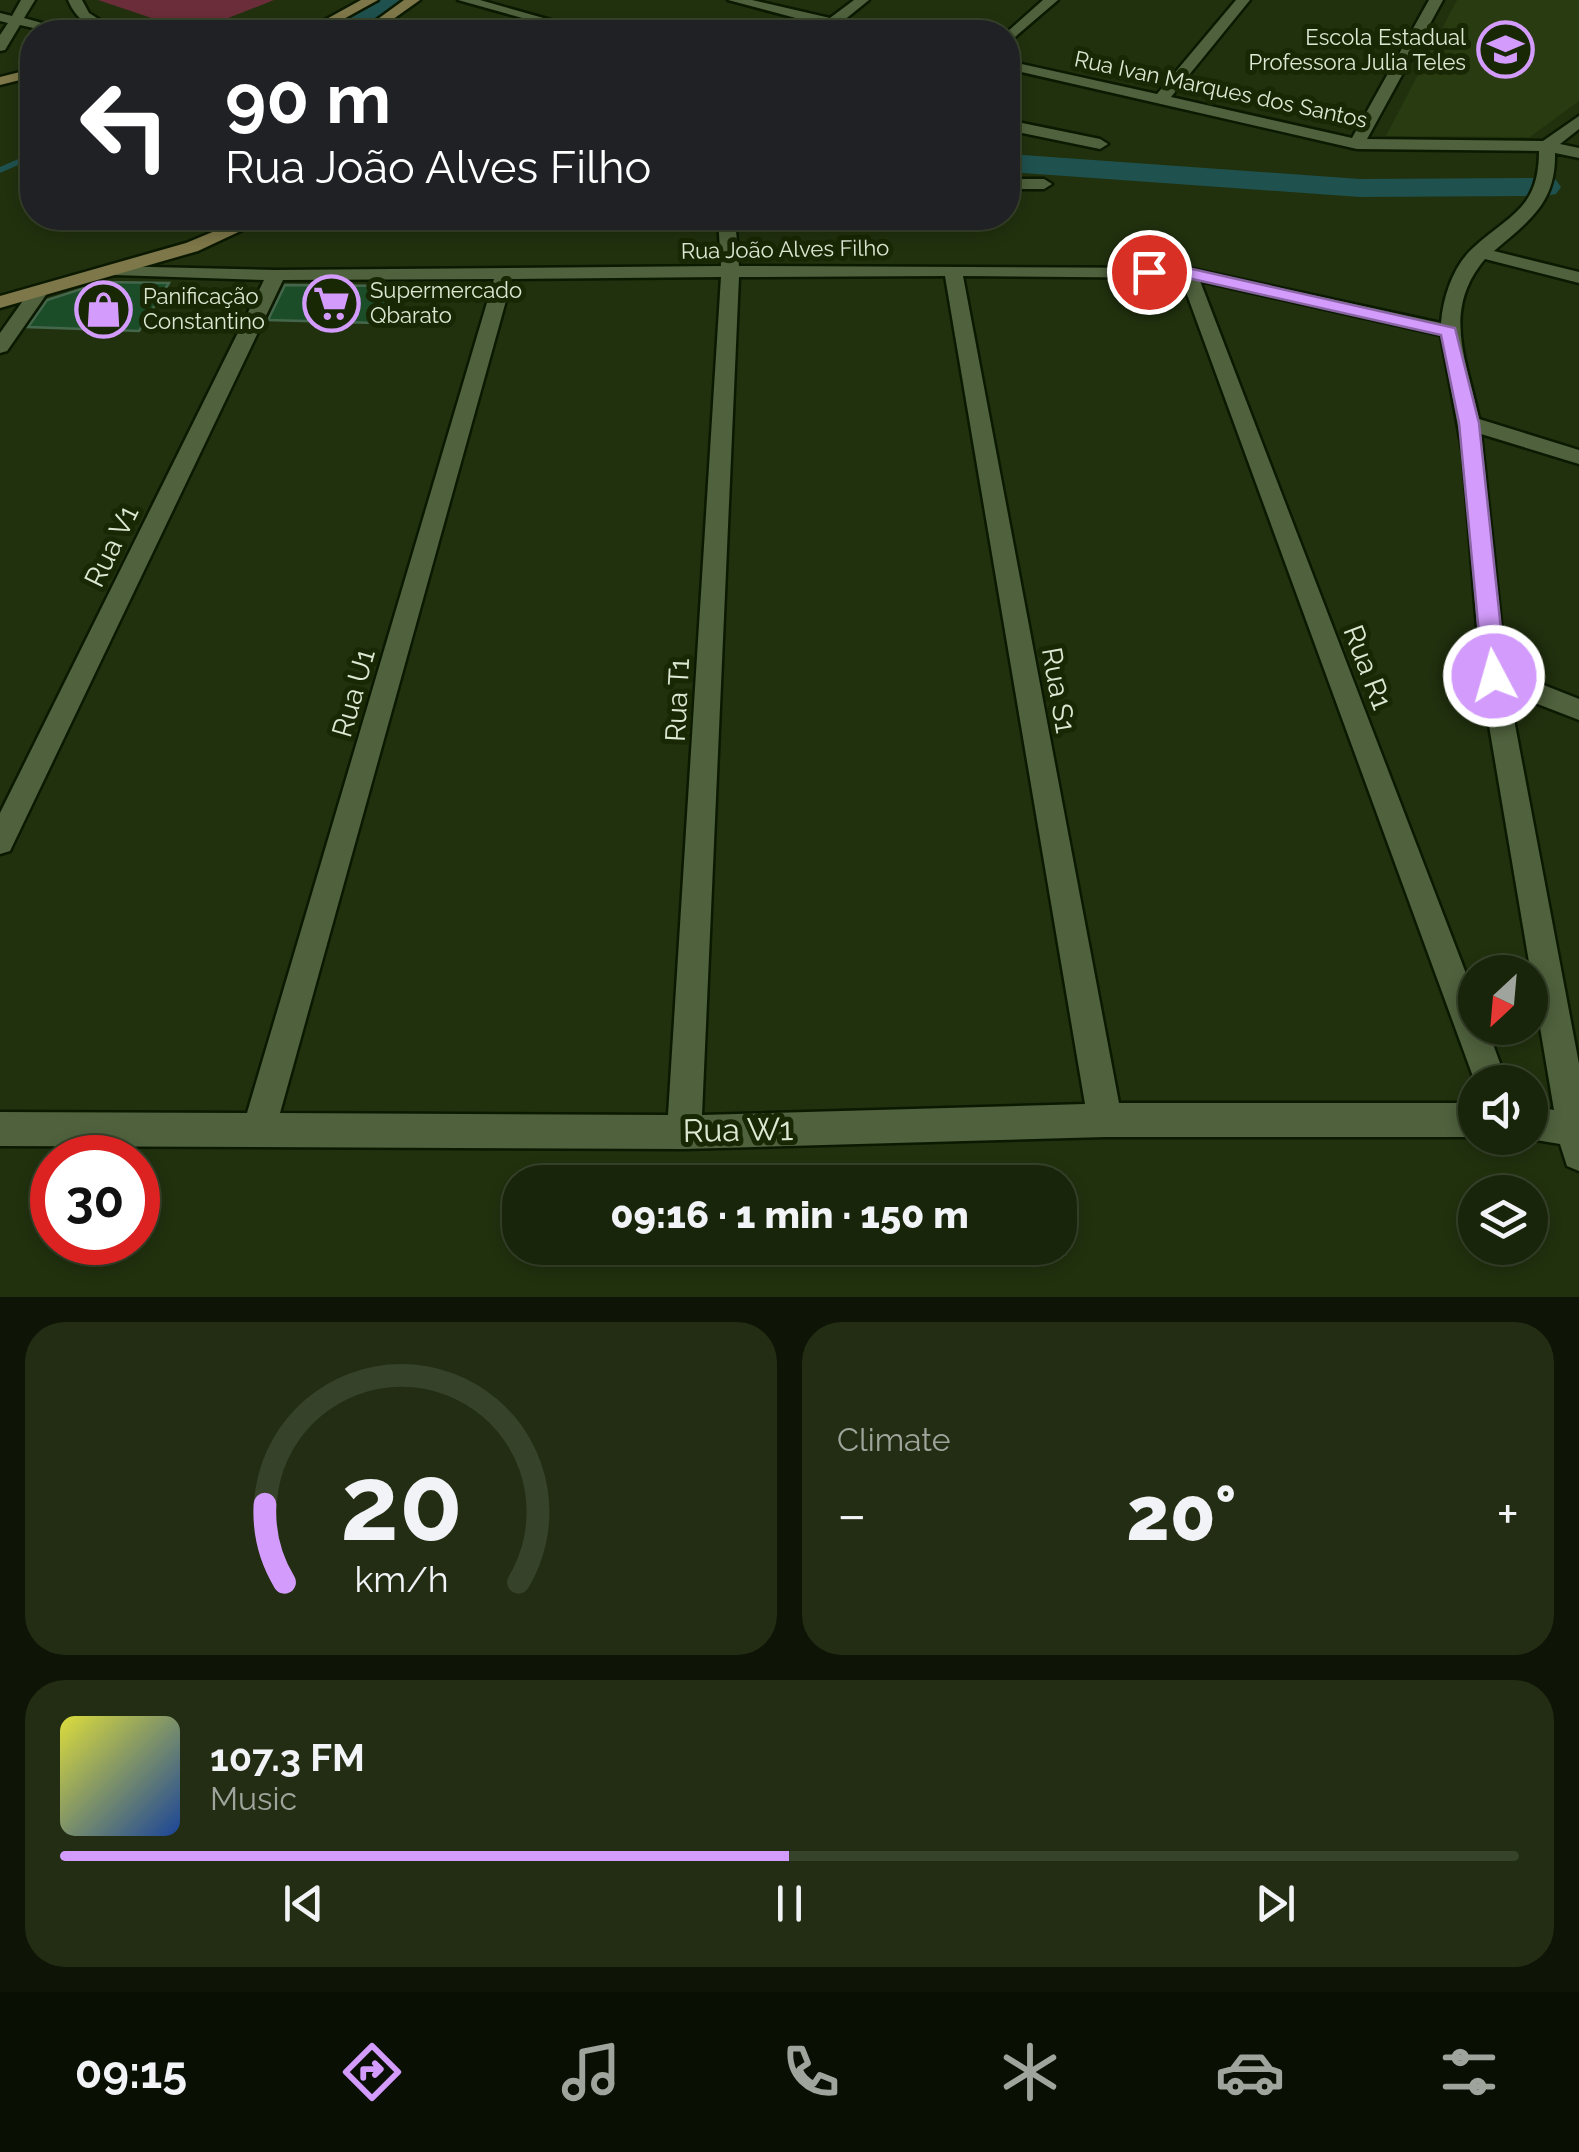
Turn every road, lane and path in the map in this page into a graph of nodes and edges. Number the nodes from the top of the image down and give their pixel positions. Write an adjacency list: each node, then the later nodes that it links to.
1 (28, 0): 18 (street)
2 (75, 0): 12 (street)
3 (371, 0): 13 (street)
4 (414, 0): 14 (street)
5 (465, 0): 15 (street)
6 (735, 0): 16 (street)
7 (862, 0): 17 (street)
8 (1051, 0): 19 (street)
9 (1243, 0): 22 (street)
10 (1436, 0): 26 (street)
11 (0, 17): 18 (street)
12 (91, 20)
13 (333, 20)
14 (385, 20)
15 (541, 20)
16 (800, 20)
17 (836, 20)
18 (18, 23): 20 (street)
19 (1020, 29)
20 (0, 47)
21 (1020, 69): 22 (street, Rua Ivan Marques dos Santos)
22 (1159, 102): 26 (street, Rua Ivan Marques dos Santos)
23 (1579, 121): 27 (street)
24 (1020, 127): 25 (street)
25 (1100, 144)
26 (1357, 144): 27 (street, Rua Ivan Marques dos Santos)
27 (1548, 146): 28 (street, Rua Ivan Marques dos Santos); 33 (street)
28 (1579, 153)
29 (1020, 184): 30 (street)
30 (1044, 184)
31 (232, 230): 34 (street)
32 (728, 230): 36 (street, Rua T1)
33 (1478, 252): 40 (street); 43 (street)
34 (115, 270): 38 (street, Rua João Alves Filho); 41 (street)
35 (954, 270): 36 (street, Rua João Alves Filho); 37 (street, Rua João Alves Filho); 51 (street, Rua S1)
36 (730, 272): 39 (street, Rua João Alves Filho); 56 (street, Rua T1)
37 (1188, 273): 43 (street, Rua João Alves Filho); 50 (street, Rua R1)
38 (276, 275): 39 (street, Rua João Alves Filho); 49 (street, Rua V1)
39 (504, 275): 53 (street, Rua U1)
40 (1579, 278)
41 (39, 292): 42 (street); 44 (street)
42 (0, 302)
43 (1449, 331): 45 (street)
44 (0, 348)
45 (1469, 423): 46 (street); 47 (street)
46 (1579, 457)
47 (1494, 676): 48 (street); 57 (street)
48 (1579, 710)
49 (0, 842)
50 (1486, 1065)
51 (1105, 1120): 52 (street, Rua W1); 56 (street, Rua W1)
52 (1458, 1120)
53 (259, 1128): 55 (street, Rua W1); 56 (street, Rua W1)
54 (1548, 1128): 57 (street)
55 (0, 1129)
56 (684, 1132)
57 (1578, 1137)

